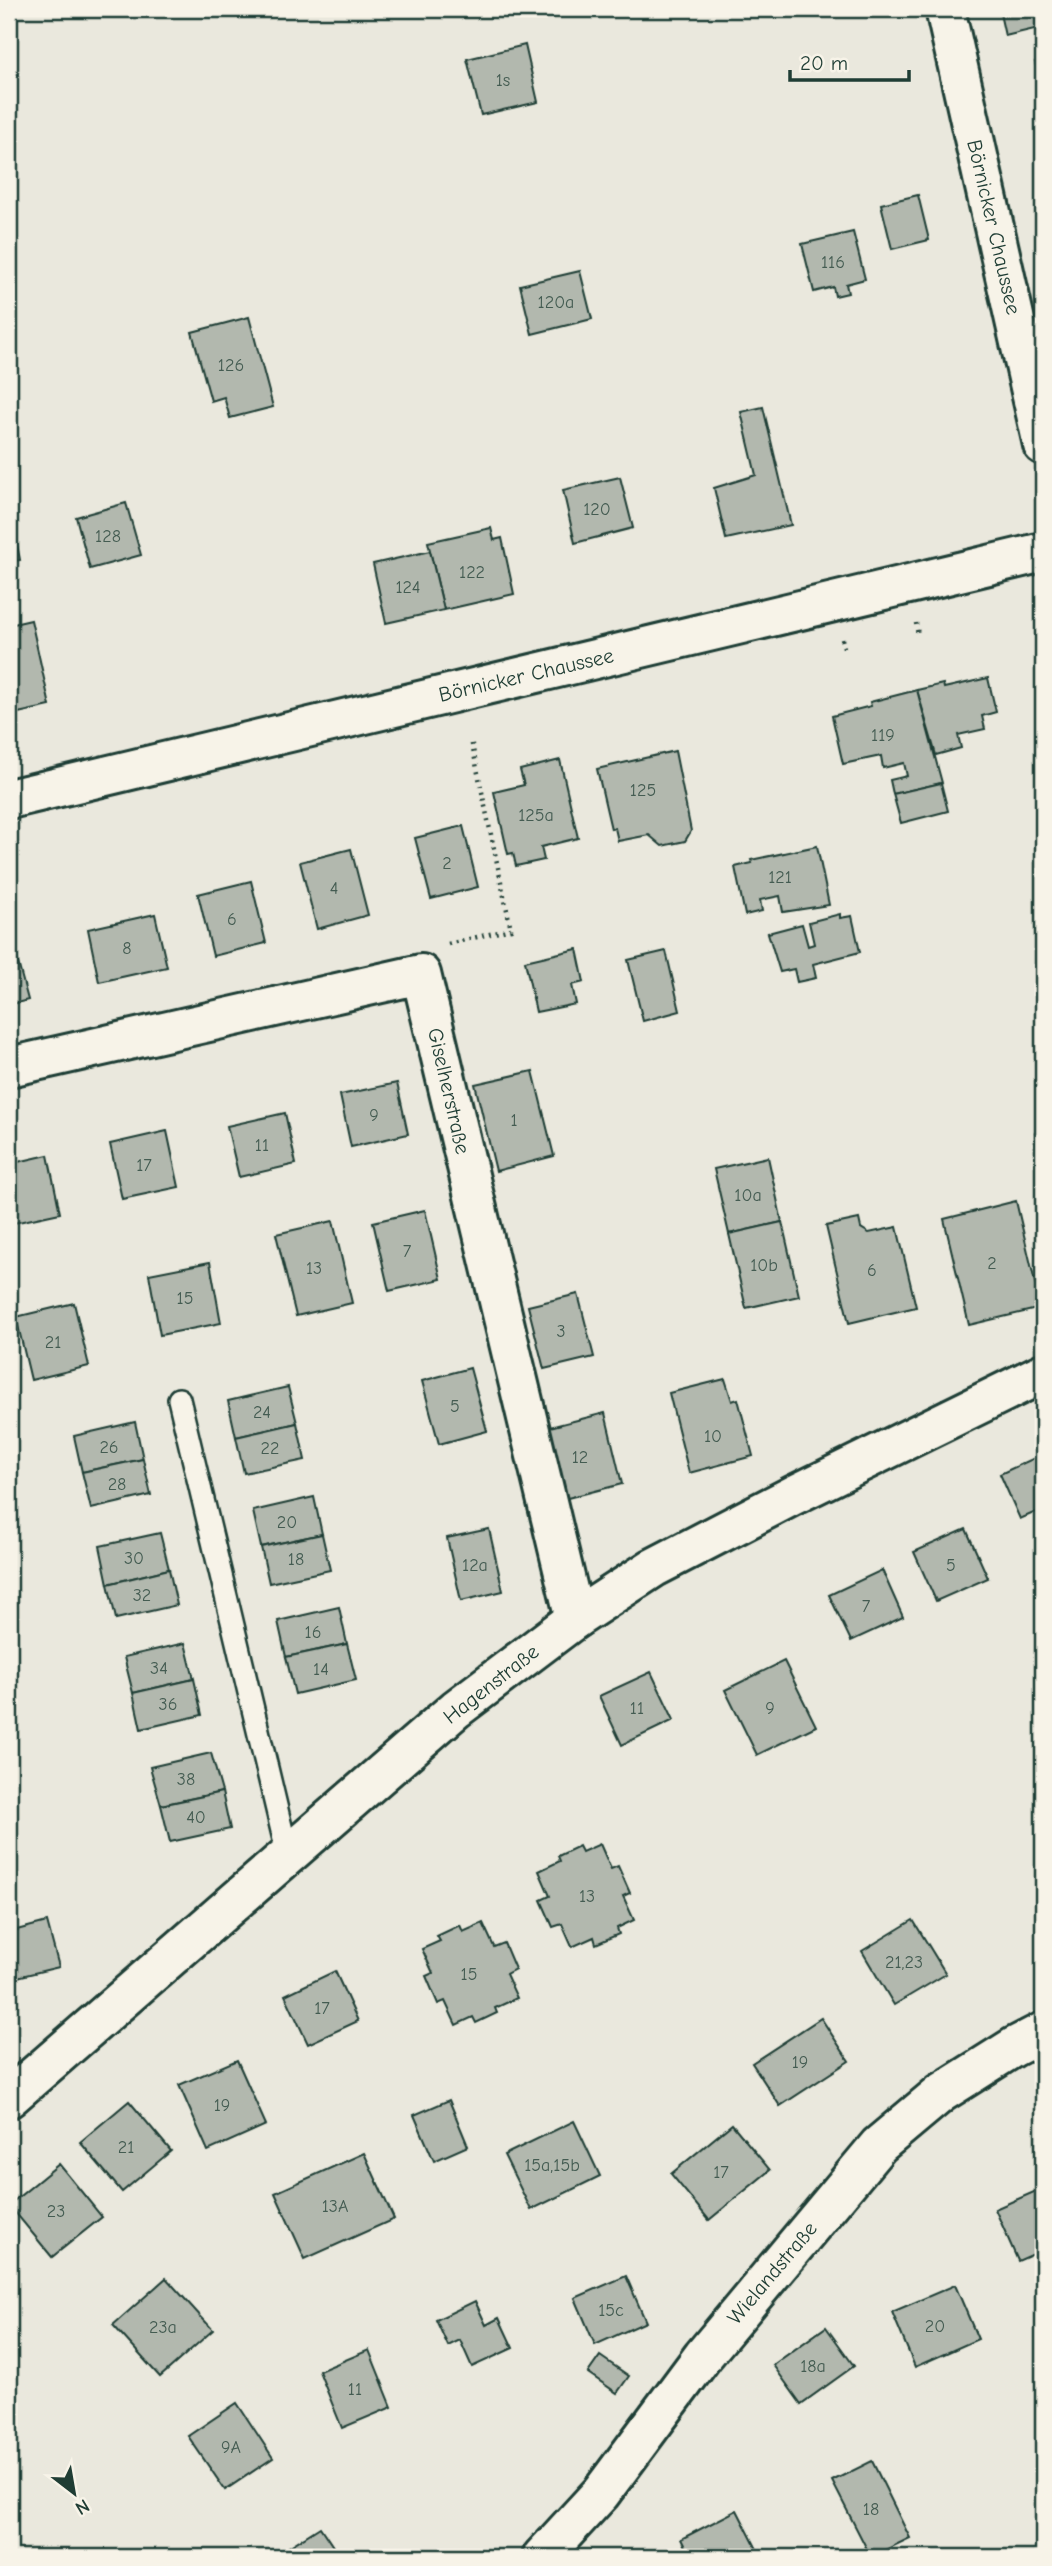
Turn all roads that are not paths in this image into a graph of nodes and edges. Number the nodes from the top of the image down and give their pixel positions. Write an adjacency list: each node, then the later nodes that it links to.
1 (945, 9): 2 (street, Börnicker Chaussee)
2 (1043, 445)
3 (1043, 552): 4 (street, Börnicker Chaussee)
4 (9, 799)
5 (9, 1067): 8 (street, Giselherstraße)
6 (1043, 1373): 8 (street, Hagenstraße)
7 (179, 1399): 9 (lane)
8 (575, 1619): 9 (street, Hagenstraße)
9 (288, 1856): 11 (street, Hagenstraße)
10 (1043, 2032): 12 (street, Wielandstraße)
11 (9, 2098)
12 (542, 2557)

